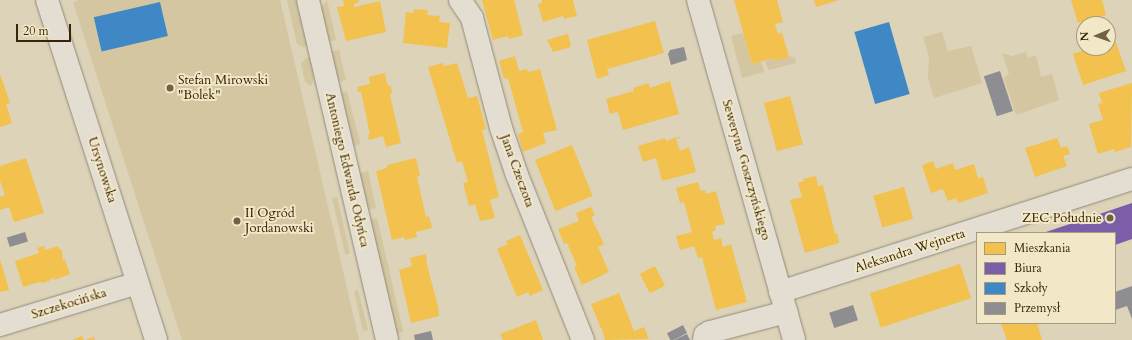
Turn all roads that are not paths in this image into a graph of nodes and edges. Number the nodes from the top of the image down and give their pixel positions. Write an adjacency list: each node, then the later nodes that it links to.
1 (47, 0): 8 (street, Ursynowska)
2 (308, 0): 12 (street, Antoniego Edwarda Odyńca)
3 (460, 0): 13 (street, Jana Czeczota)
4 (698, 0): 9 (street, Seweryna Goszczyńskiego)
5 (1132, 179): 6 (street, Aleksandra Wejnerta)
6 (982, 232)
7 (976, 234): 9 (street, Aleksandra Wejnerta)
8 (137, 283): 10 (street, Szczekocińska); 11 (street, Ursynowska)
9 (783, 302): 14 (street, Aleksandra Wejnerta); 15 (street, Seweryna Goszczyńskiego)
10 (0, 325)
11 (156, 340)
12 (387, 340)
13 (583, 340)
14 (704, 340)
15 (794, 340)

